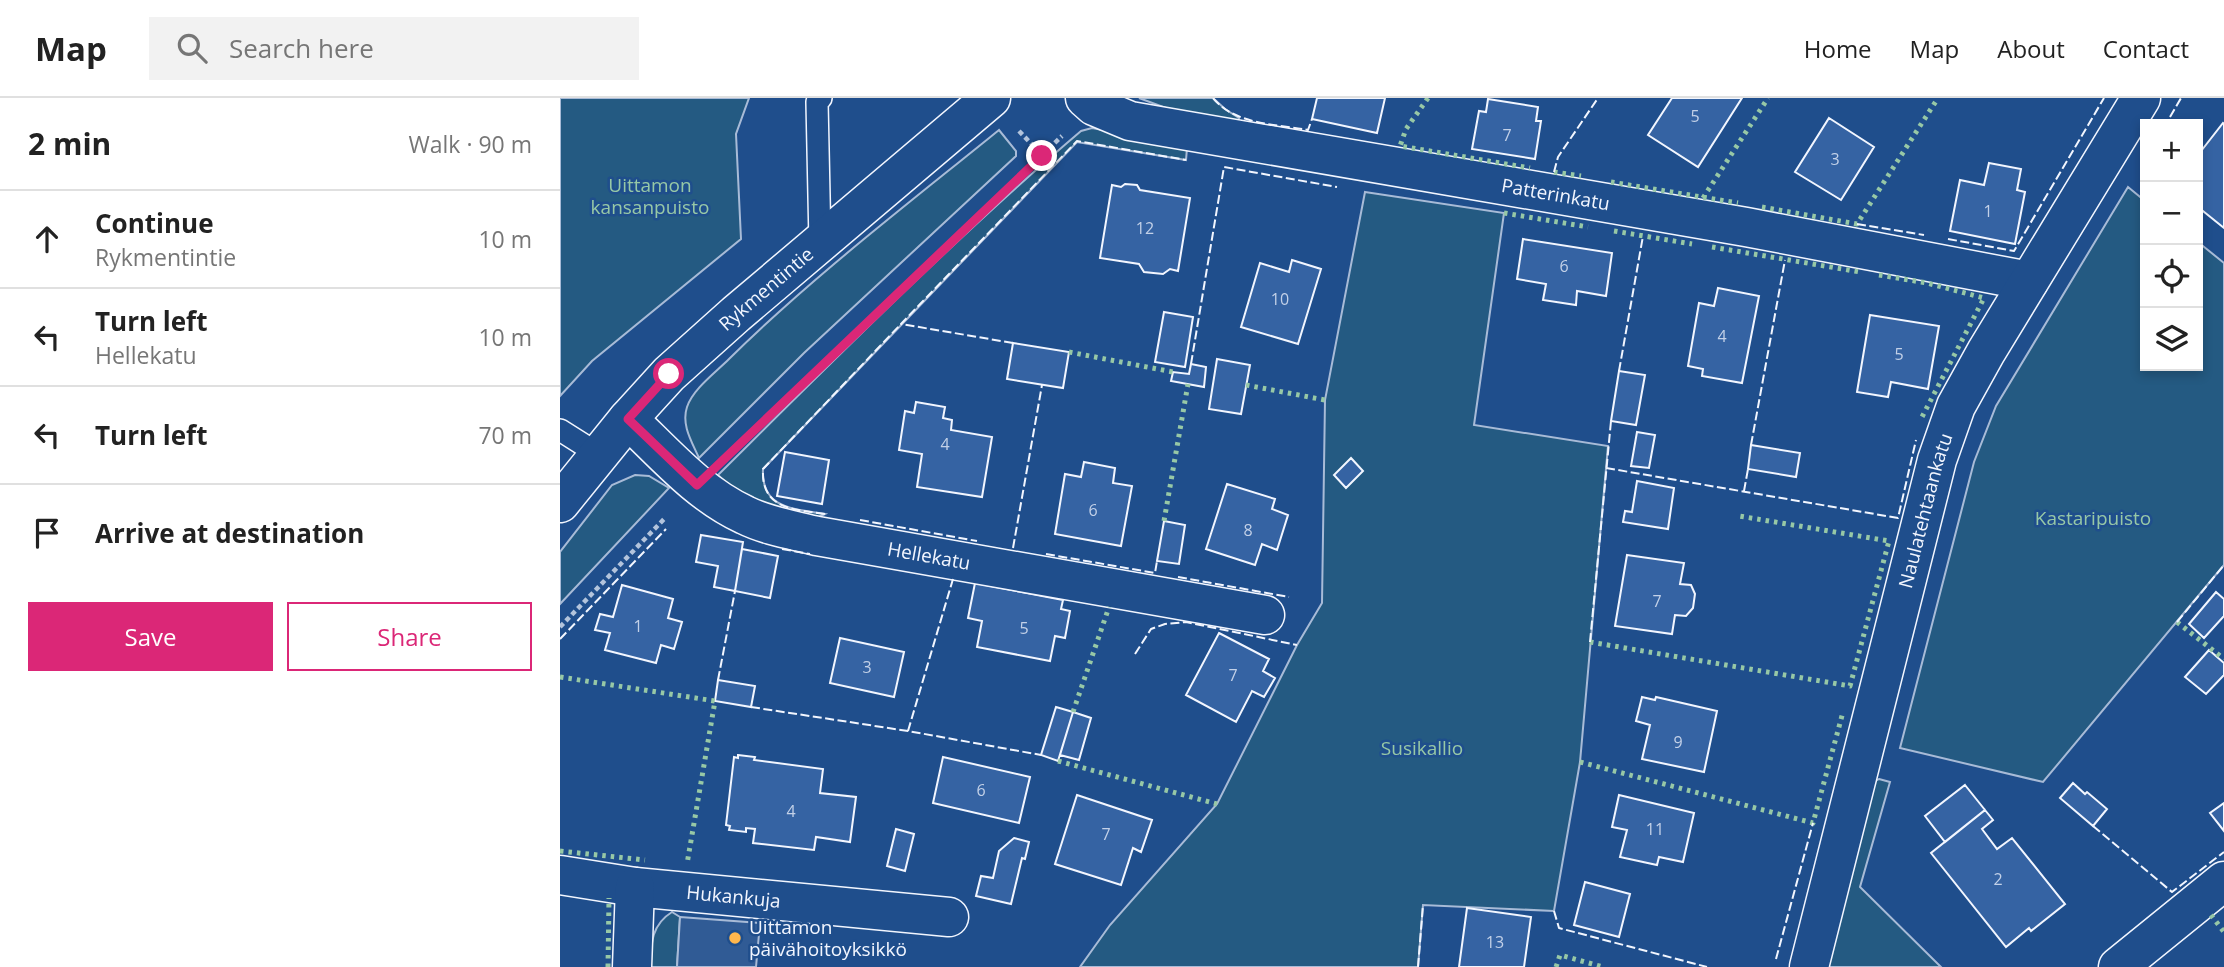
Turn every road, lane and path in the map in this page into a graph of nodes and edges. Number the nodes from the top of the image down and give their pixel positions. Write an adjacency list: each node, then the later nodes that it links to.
1 (821, 98): 6 (lane)
2 (2141, 98): 7 (street, Naulatehtaankatu)
3 (1090, 102): 5 (path); 7 (street, Patterinkatu)
4 (1001, 110): 5 (path); 6 (street, Rykmentintie)
5 (1042, 156): 11 (path)
6 (820, 243): 8 (street, Rykmentintie)
7 (2029, 281): 20 (street, Naulatehtaankatu)
8 (628, 419): 10 (street, Rykmentintie); 11 (street, Hellekatu)
9 (560, 430): 10 (lane)
10 (598, 454): 12 (street, Rykmentintie)
11 (697, 485): 13 (street, Hellekatu); 14 (path)
12 (560, 503)
13 (1265, 615)
14 (560, 627)
15 (560, 875): 17 (street, Hukankuja)
16 (2224, 881): 21 (street)
17 (635, 887): 18 (street, Hukankuja); 19 (street)
18 (949, 917)
19 (632, 967)
20 (1809, 967)
21 (2118, 967)

